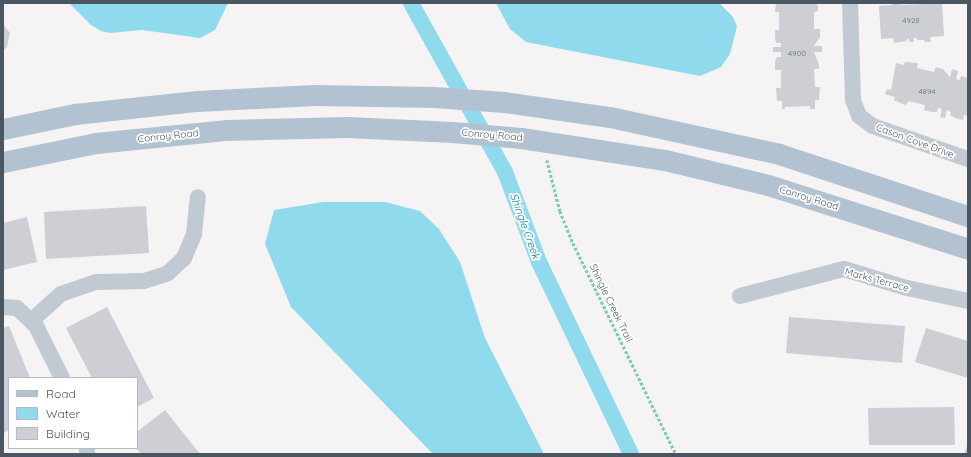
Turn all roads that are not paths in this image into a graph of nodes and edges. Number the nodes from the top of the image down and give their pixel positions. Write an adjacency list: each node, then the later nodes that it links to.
1 (850, 3): 3 (lane, Cason Cove Drive)
2 (3, 129): 6 (main road)
3 (968, 159)
4 (3, 162): 7 (main road, Conroy Road)
5 (198, 196): 11 (lane)
6 (968, 216)
7 (968, 250)
8 (740, 296): 9 (lane, Marks Terrace)
9 (968, 301)
10 (3, 307): 11 (lane)
11 (31, 321): 12 (lane)
12 (62, 377)

